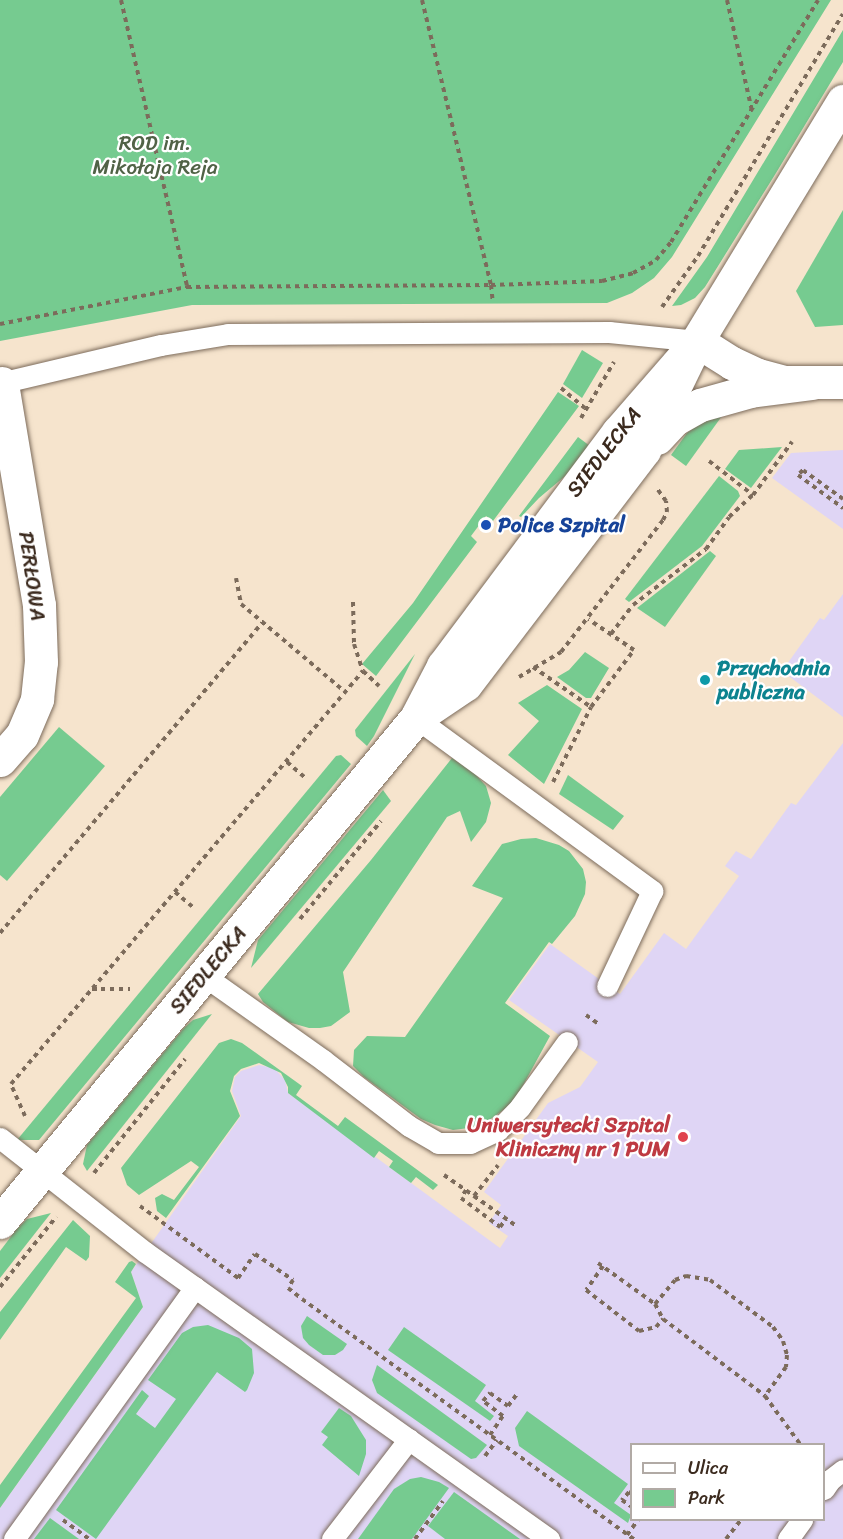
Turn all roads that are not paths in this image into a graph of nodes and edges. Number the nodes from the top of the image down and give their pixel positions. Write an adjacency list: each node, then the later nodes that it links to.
1 (843, 102): 2 (street, SIEDLECKA)
2 (697, 341): 3 (lane); 4 (street); 5 (street, SIEDLECKA); 6 (street, SIEDLECKA)
3 (1, 383): 7 (street, PERŁOWA)
4 (828, 383): 5 (street, SIEDLECKA)
5 (644, 450): 6 (street, SIEDLECKA)
6 (416, 718): 8 (street, SIEDLECKA); 9 (lane)
7 (0, 760)
8 (203, 975): 10 (lane); 12 (street, SIEDLECKA)
9 (607, 986)
10 (567, 1042)
11 (0, 1138): 12 (lane)
12 (40, 1171): 13 (street, SIEDLECKA); 14 (lane)
13 (0, 1222)
14 (195, 1287): 15 (lane); 19 (lane)
15 (409, 1439): 20 (lane); 21 (lane)
16 (843, 1470): 17 (lane)
17 (825, 1488)
18 (801, 1521): 22 (lane)
19 (14, 1539)
20 (332, 1539)
21 (549, 1539)
22 (788, 1539)

